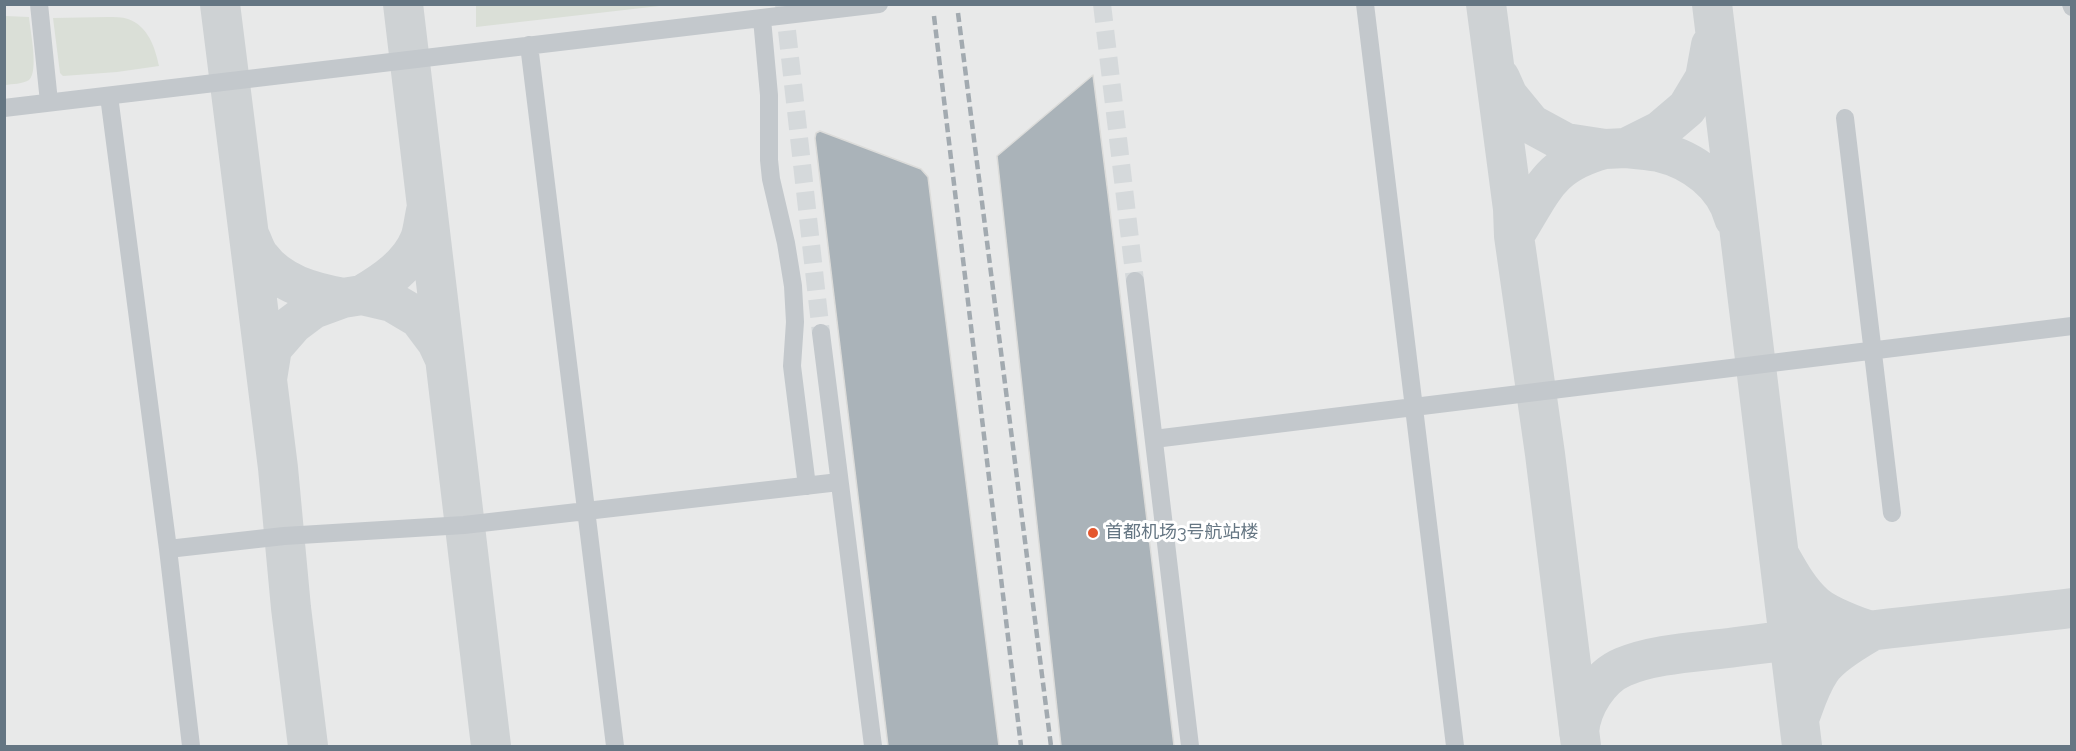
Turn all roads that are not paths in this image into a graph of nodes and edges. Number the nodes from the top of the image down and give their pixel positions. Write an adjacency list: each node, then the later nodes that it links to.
1 (39, 4): 7 (lane)
2 (879, 4): 4 (lane)
3 (1365, 4): 14 (lane)
4 (762, 18): 5 (lane); 17 (lane)
5 (529, 45): 6 (lane); 18 (lane)
6 (109, 96): 7 (lane); 20 (lane)
7 (50, 102): 8 (lane)
8 (4, 108)
9 (1845, 118): 13 (lane)
10 (1135, 281): 15 (lane)
11 (2072, 326): 13 (lane)
12 (821, 333): 16 (lane)
13 (1871, 351): 14 (lane); 19 (lane)
14 (1415, 408): 15 (lane); 25 (lane)
15 (1154, 439): 24 (lane)
16 (839, 482): 17 (lane); 23 (lane)
17 (807, 486): 18 (lane)
18 (587, 510): 20 (lane); 22 (lane)
19 (1892, 513)
20 (168, 549): 21 (lane)
21 (191, 747)
22 (615, 747)
23 (873, 747)
24 (1190, 747)
25 (1455, 747)

